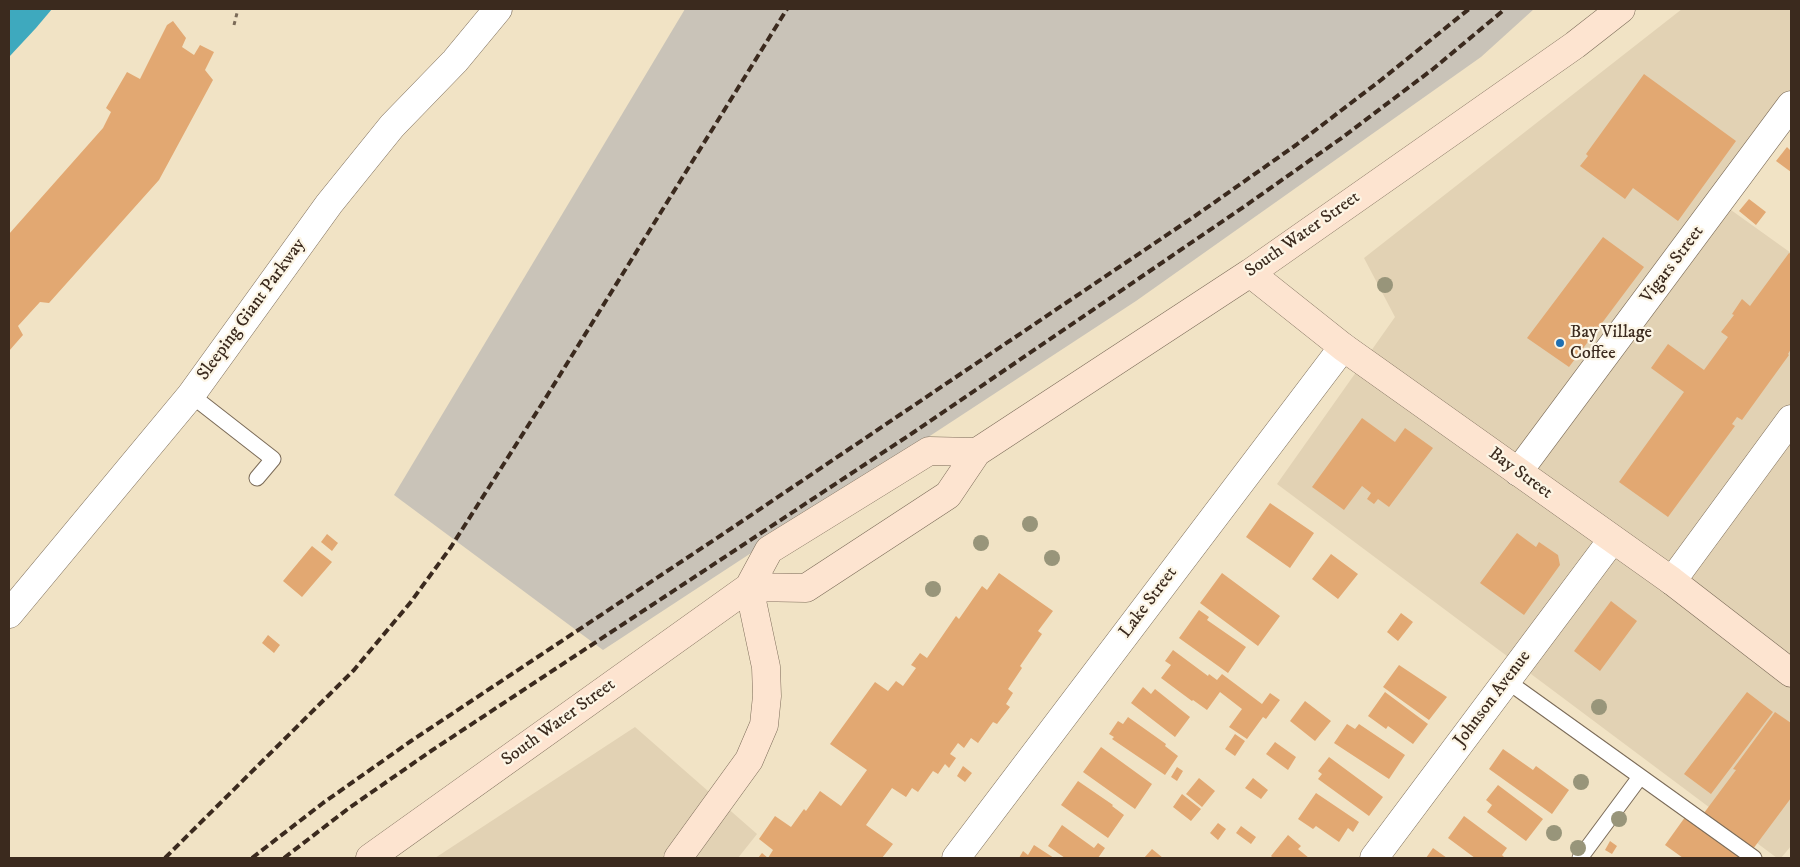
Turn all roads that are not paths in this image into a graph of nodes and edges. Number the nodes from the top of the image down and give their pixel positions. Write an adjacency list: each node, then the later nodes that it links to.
1 (498, 9): 6 (street, Sleeping Giant Parkway)
2 (1621, 9): 4 (main road, South Water Street)
3 (1791, 105): 9 (street, Vigars Street)
4 (1250, 273): 5 (main road, Bay Street); 8 (main road, South Water Street)
5 (1342, 347): 9 (main road, Bay Street); 20 (street, Lake Street)
6 (191, 395): 10 (lane); 14 (street, Sleeping Giant Parkway)
7 (1791, 419): 12 (street)
8 (977, 452): 13 (main road, South Water Street); 13 (main road, South Water Street)
9 (1518, 472): 11 (main road, Bay Street)
10 (256, 478)
11 (1612, 540): 12 (main road, Bay Street); 16 (street, Johnson Avenue)
12 (1672, 582): 15 (main road, Bay Street)
13 (749, 587): 18 (main road, South Water Street); 19 (main road)
14 (9, 614)
15 (1791, 673)
16 (1507, 681): 17 (lane); 21 (street, Johnson Avenue)
17 (1640, 777): 22 (lane); 23 (lane)
18 (370, 858)
19 (678, 858)
20 (956, 858)
21 (1374, 858)
22 (1580, 858)
23 (1754, 858)

